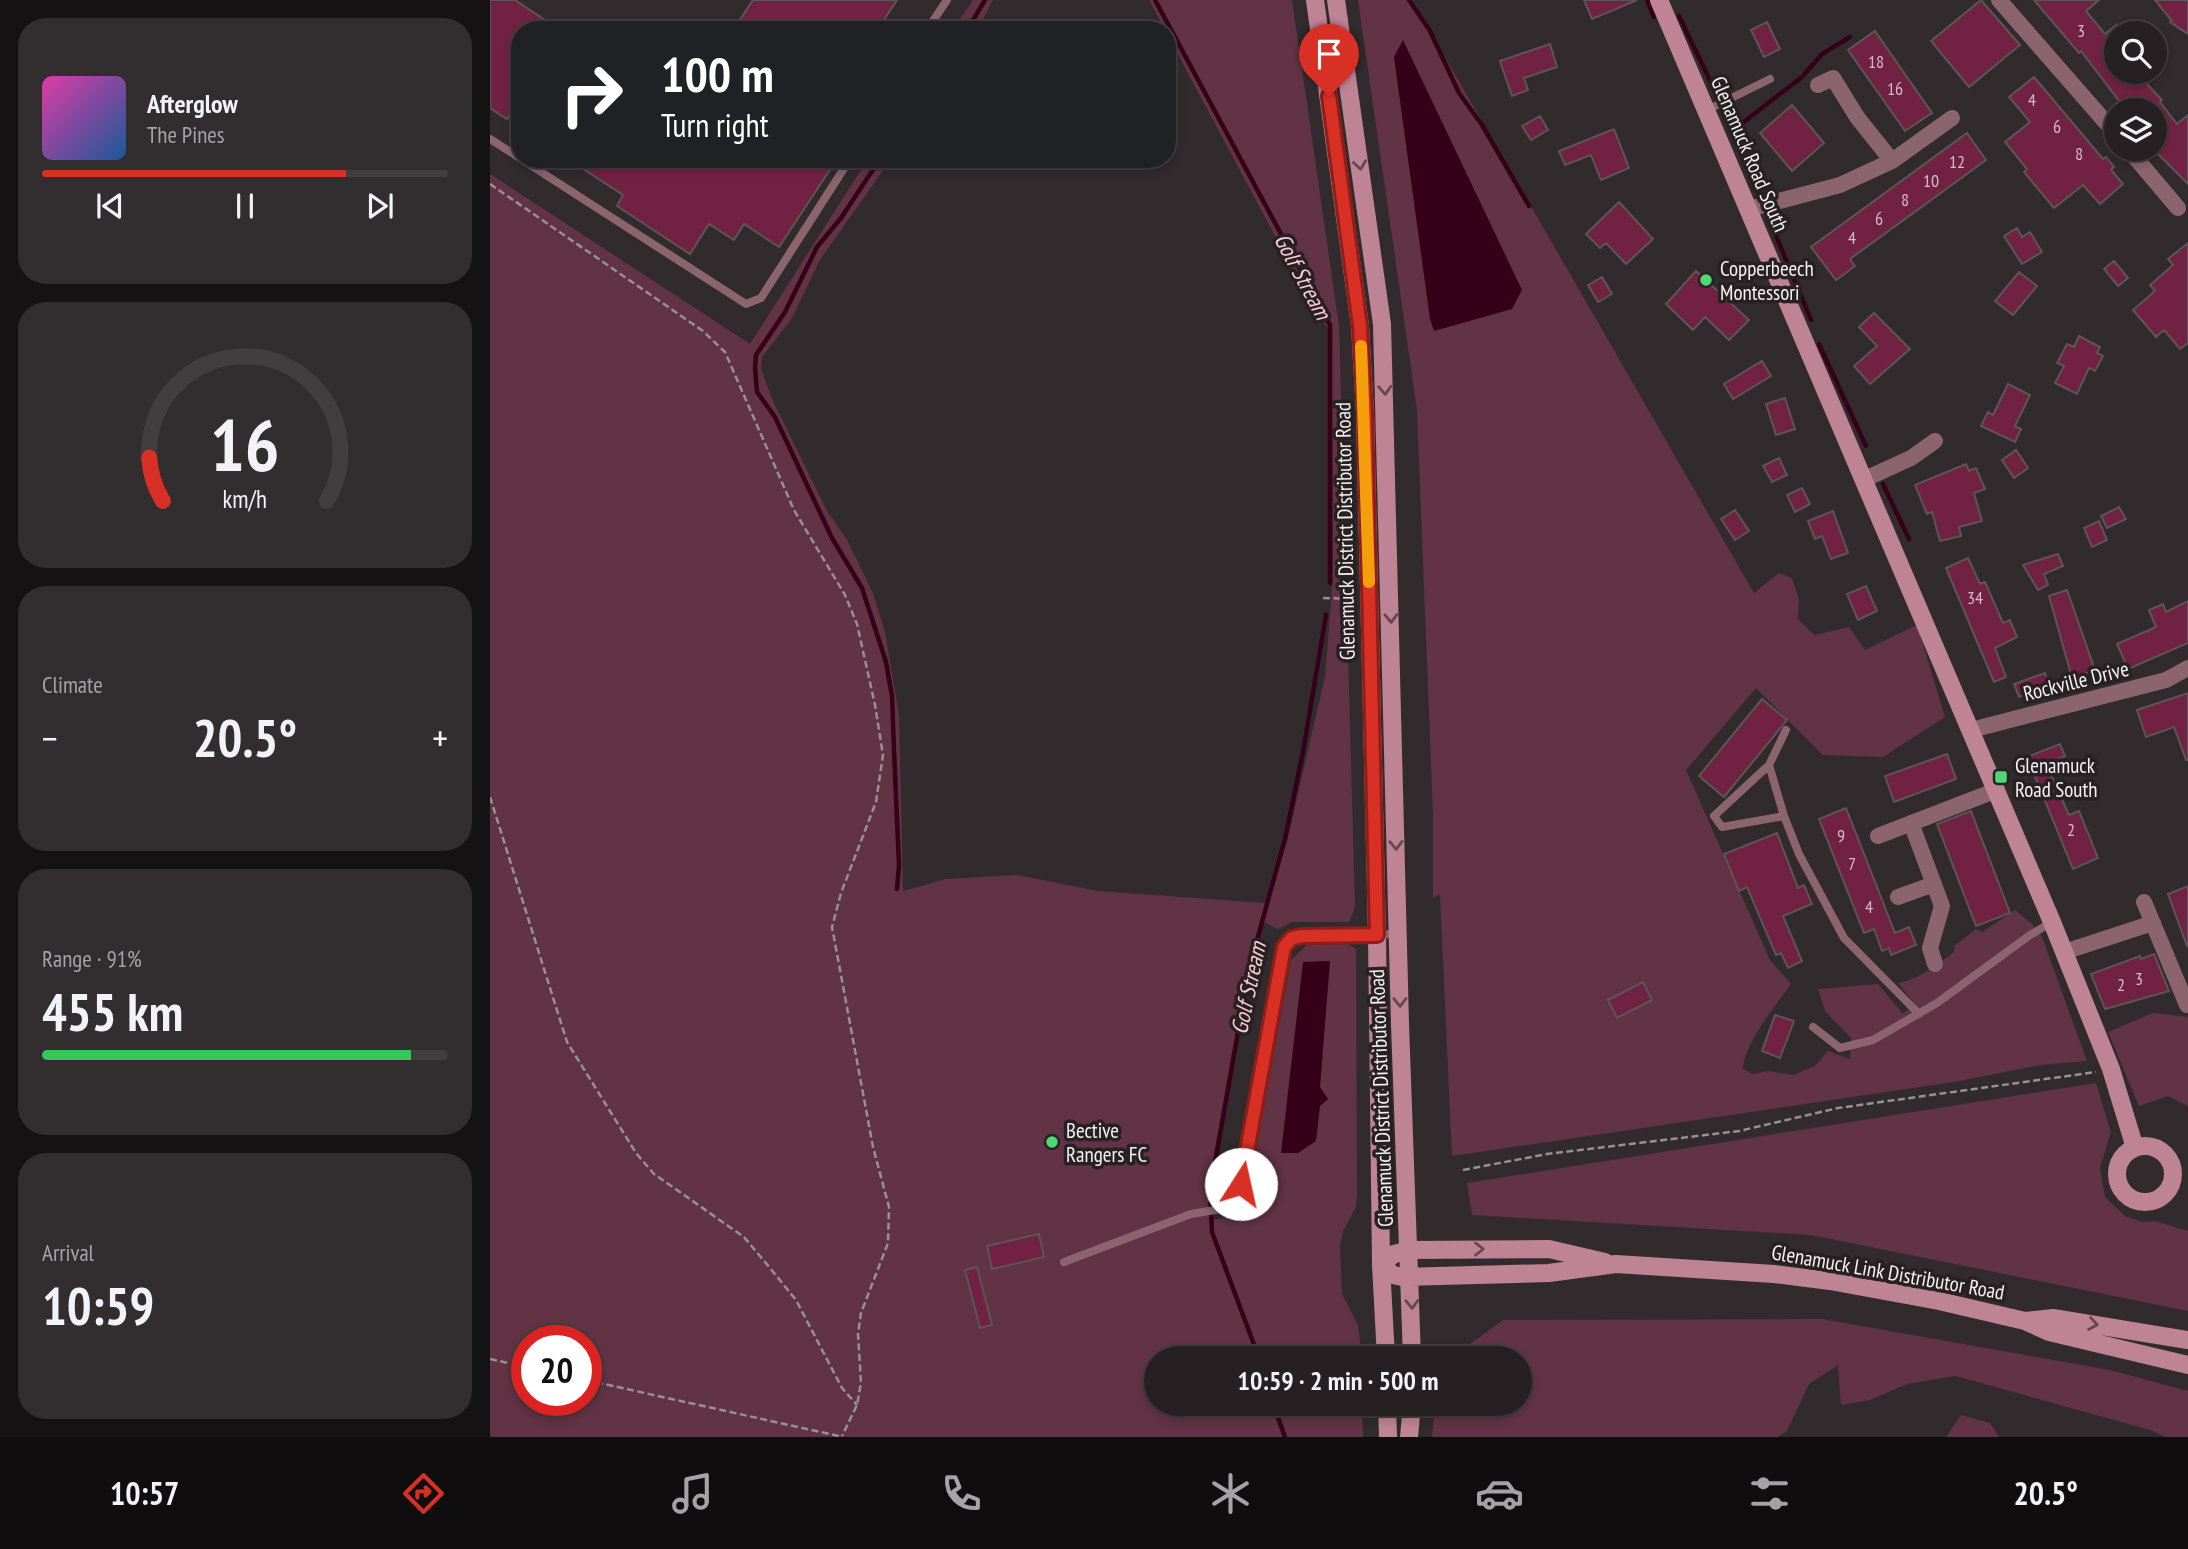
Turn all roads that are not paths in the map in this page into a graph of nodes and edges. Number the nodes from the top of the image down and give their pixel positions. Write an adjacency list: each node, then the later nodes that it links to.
1 (947, 0): 6 (lane)
2 (1315, 0): 36 (main road, Glenamuck District Distributor Road)
3 (1336, 0): 35 (main road, Glenamuck District Distributor Road, one-way to 35)
4 (1660, 0): 9 (main road, Glenamuck Road South)
5 (1999, 0): 11 (street)
6 (933, 21)
7 (1770, 79): 9 (lane)
8 (1818, 85): 14 (street)
9 (1707, 110): 18 (main road, Glenamuck Road South)
10 (1952, 118): 14 (street)
11 (2104, 120)
12 (490, 139): 13 (lane)
13 (511, 153)
14 (1892, 161): 18 (street)
15 (2138, 161): 19 (street)
16 (534, 168): 17 (lane)
17 (844, 168)
18 (1758, 206): 21 (main road, Glenamuck Road South)
19 (2180, 211)
20 (1936, 441): 21 (street)
21 (1865, 479): 24 (main road, Glenamuck Road South)
22 (2188, 668): 24 (street, Rockville Drive)
23 (1786, 730): 25 (lane)
24 (1972, 730): 26 (main road, Glenamuck Road South)
25 (1769, 765): 27 (lane); 27 (lane)
26 (1997, 790): 28 (street); 33 (main road, Glenamuck Road South)
27 (1784, 816): 40 (lane)
28 (1912, 823): 29 (street); 30 (street)
29 (1878, 836)
30 (1934, 884): 31 (street); 38 (street)
31 (1898, 897)
32 (2144, 902): 34 (street)
33 (2052, 922): 37 (main road, Glenamuck Road South); 40 (lane)
34 (2152, 923): 37 (street); 39 (street)
35 (1398, 934): 36 (lane); 43 (main road, Glenamuck District Distributor Road, one-way to 43)
36 (1377, 935): 44 (lane); 46 (main road, Glenamuck District Distributor Road)
37 (2064, 952): 42 (main road, Glenamuck Road South)
38 (1935, 964)
39 (2187, 1005)
40 (1919, 1014): 41 (lane)
41 (1813, 1027)
42 (2135, 1148)
43 (1410, 1250): 45 (main road, Glenamuck Link Distributor Road, one-way to 45); 46 (main road, Glenamuck Link Distributor Road); 47 (main road, Glenamuck District Distributor Road)
44 (1064, 1262)
45 (1616, 1264): 47 (main road, Glenamuck Link Distributor Road); 48 (main road, Glenamuck Link Distributor Road)
46 (1381, 1265): 47 (main road, Glenamuck Link Distributor Road); 50 (main road, Glenamuck District Distributor Road)
47 (1411, 1277): 51 (main road, Glenamuck District Distributor Road, one-way to 51)
48 (2025, 1321): 49 (main road, Glenamuck Link Distributor Road, one-way to 49); 52 (main road, Glenamuck Link Distributor Road)
49 (2188, 1340)
50 (1385, 1346)
51 (1412, 1346)
52 (2188, 1364)
53 (1387, 1416): 55 (main road)
54 (1411, 1416): 56 (main road)
55 (1388, 1437)
56 (1409, 1437)

